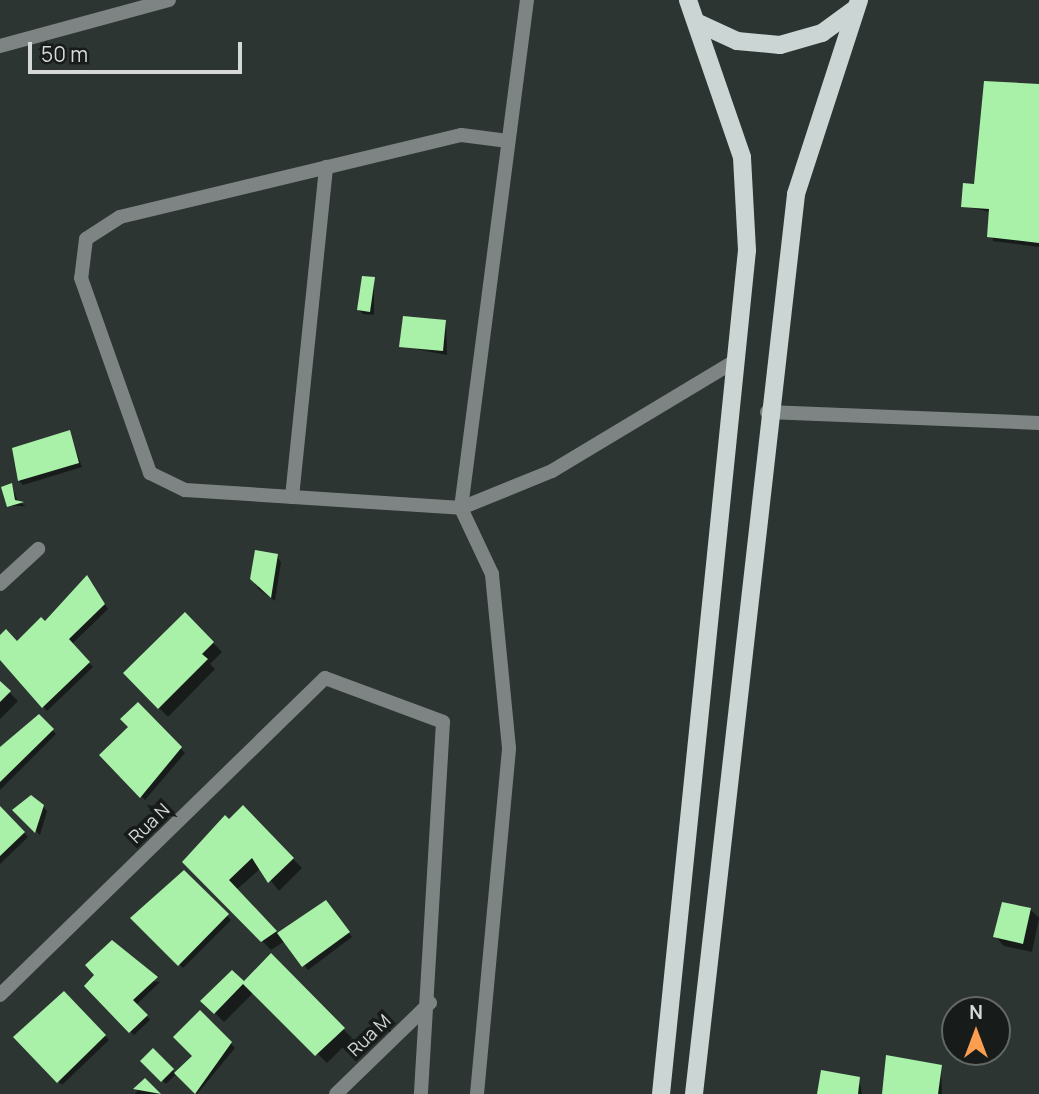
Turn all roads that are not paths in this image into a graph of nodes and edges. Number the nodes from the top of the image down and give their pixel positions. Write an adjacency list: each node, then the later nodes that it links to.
1 (169, 0): 7 (street)
2 (527, 0): 8 (street)
3 (681, 0): 6 (street)
4 (688, 0): 6 (main road)
5 (858, 4): 6 (main road); 11 (main road)
6 (698, 23): 10 (main road)
7 (0, 46)
8 (508, 141): 9 (street); 14 (street)
9 (326, 167): 13 (street); 13 (street)
10 (737, 360): 14 (street); 22 (main road)
11 (767, 412): 12 (street); 23 (main road)
12 (1039, 423)
13 (292, 497): 14 (street)
14 (461, 508): 21 (street)
15 (38, 549): 16 (street)
16 (0, 584)
17 (0, 995): 18 (street, Rua N)
18 (429, 1003): 19 (street, Rua M); 20 (street)
19 (336, 1094)
20 (421, 1094)
21 (477, 1094)
22 (661, 1094)
23 (694, 1094)

